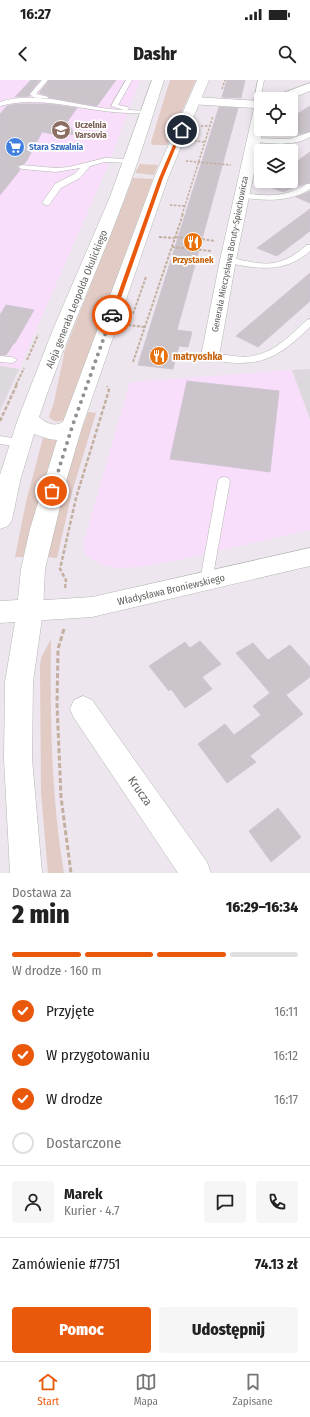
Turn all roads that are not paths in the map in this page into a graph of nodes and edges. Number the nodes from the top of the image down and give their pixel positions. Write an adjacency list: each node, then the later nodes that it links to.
1 (45, 80): 12 (lane)
2 (129, 80): 12 (lane)
3 (158, 80): 13 (main road, Aleja generała Leopolda Okulickiego)
4 (203, 80): 9 (main road, Aleja generała Leopolda Okulickiego)
5 (261, 80): 7 (lane)
6 (310, 88): 8 (street)
7 (260, 92)
8 (298, 92)
9 (194, 101): 11 (street); 17 (main road, Aleja generała Leopolda Okulickiego)
10 (0, 104): 12 (lane)
11 (254, 106)
12 (114, 108): 13 (lane)
13 (139, 111): 17 (main road, Aleja generała Leopolda Okulickiego)
14 (255, 136): 16 (street, Generała Mieczysława Boruty-Spiechowicza)
15 (309, 137): 16 (lane)
16 (254, 140): 21 (street, Generała Mieczysława Boruty-Spiechowicza)
17 (153, 158): 18 (lane); 29 (main road, Aleja generała Leopolda Okulickiego); 30 (main road, Aleja generała Leopolda Okulickiego)
18 (86, 166): 19 (lane); 22 (lane)
19 (22, 167)
20 (310, 186): 21 (lane)
21 (242, 196): 24 (street, Generała Mieczysława Boruty-Spiechowicza)
22 (46, 203)
23 (310, 247): 24 (lane)
24 (228, 260): 26 (street, Generała Mieczysława Boruty-Spiechowicza)
25 (310, 322): 26 (lane)
26 (210, 356)
27 (0, 359): 28 (lane)
28 (12, 360)
29 (28, 419): 30 (main road); 31 (main road, Aleja generała Leopolda Okulickiego)
30 (72, 427): 36 (main road, Aleja generała Leopolda Okulickiego)
31 (10, 442): 33 (main road, Aleja generała Leopolda Okulickiego)
32 (224, 481): 35 (lane)
33 (0, 520)
34 (310, 557): 35 (street, Władysława Broniewskiego)
35 (206, 581): 36 (street, Władysława Broniewskiego)
36 (15, 611): 38 (main road, Aleja generała Leopolda Okulickiego)
37 (83, 709): 39 (street, Krucza)
38 (26, 873)
39 (196, 873)

